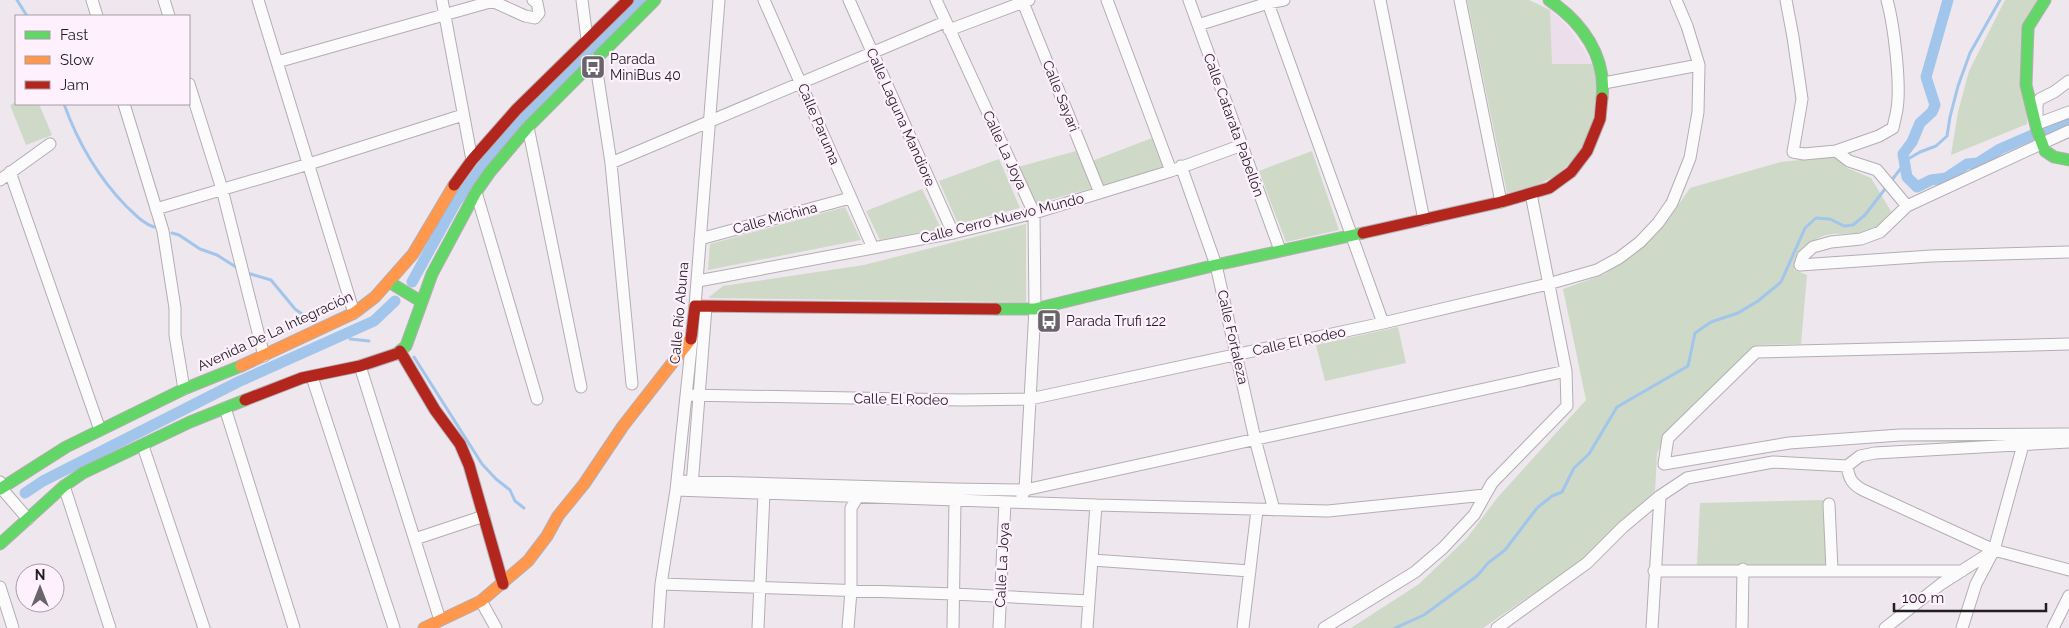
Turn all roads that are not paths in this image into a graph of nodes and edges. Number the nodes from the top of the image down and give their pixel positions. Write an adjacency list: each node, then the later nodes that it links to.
1 (92, 0): 26 (street)
2 (164, 0): 27 (street)
3 (258, 0): 34 (street)
4 (442, 0): 28 (street)
5 (494, 0): 6 (street); 28 (street)
6 (533, 0)
7 (582, 0): 31 (street)
8 (628, 0): 31 (street, Avenida De La Integración)
9 (655, 0): 33 (street)
10 (719, 0): 43 (street, Calle Río Abuna)
11 (764, 0): 37 (street, Calle Paruma)
12 (849, 0): 32 (street, Calle Laguna Mandiore)
13 (936, 0): 30 (street, Calle La Joya)
14 (1107, 0): 54 (street, Calle Fortaleza)
15 (1189, 0): 29 (street, Calle Catarata Pabellón)
16 (1284, 0): 25 (street)
17 (1380, 0): 66 (street)
18 (1460, 0): 62 (street)
19 (1549, 0): 38 (street)
20 (1676, 0): 35 (street, Calle El Rodeo)
21 (1786, 0): 49 (street)
22 (1887, 0): 49 (street)
23 (2045, 0): 46 (street)
24 (1025, 1): 30 (street); 59 (street, Calle Sayari)
25 (1275, 1): 29 (street); 68 (street)
26 (97, 15)
27 (169, 15)
28 (445, 15): 34 (street); 42 (street)
29 (1198, 25): 48 (street, Calle Catarata Pabellón)
30 (947, 26): 32 (street); 65 (street, Calle La Joya)
31 (587, 39): 50 (street, Avenida De La Integración)
32 (873, 52): 37 (street); 67 (street, Calle Laguna Mandiore)
33 (595, 59): 44 (street); 52 (street)
34 (277, 62): 53 (street)
35 (1699, 65): 38 (street); 76 (street, Calle El Rodeo)
36 (2069, 81): 46 (street)
37 (801, 83): 43 (street); 61 (street, Calle Paruma)
38 (1604, 83): 60 (street)
39 (190, 87): 57 (street)
40 (124, 105): 64 (street)
41 (2069, 112): 46 (street)
42 (463, 115): 50 (street); 53 (street)
43 (710, 121): 52 (street); 69 (street, Calle Río Abuna)
44 (528, 127): 58 (street); 91 (street)
45 (2069, 131): 46 (street)
46 (2039, 134): 51 (street); 63 (street)
47 (50, 144): 55 (street)
48 (1242, 145): 54 (street, Calle Cerro Nuevo Mundo); 71 (street, Calle Catarata Pabellón)
49 (1836, 151): 63 (street)
50 (472, 160): 75 (street, Avenida De La Integración)
51 (2069, 160)
52 (611, 163): 90 (street)
53 (309, 164): 57 (street); 80 (street)
54 (1176, 168): 59 (street, Calle Cerro Nuevo Mundo); 73 (street, Calle Fortaleza)
55 (10, 172): 56 (street); 97 (street)
56 (0, 180)
57 (222, 189): 64 (street); 86 (street)
58 (476, 192): 77 (street); 94 (street)
59 (1100, 193): 65 (street, Calle Cerro Nuevo Mundo)
60 (1531, 194): 62 (street); 76 (street)
61 (850, 198): 69 (street, Calle Michina); 70 (street, Calle Paruma)
62 (1501, 202): 66 (street)
63 (1907, 206): 72 (street)
64 (156, 208): 92 (street)
65 (1034, 213): 67 (street, Calle Cerro Nuevo Mundo); 79 (street, Calle La Joya)
66 (1424, 220): 68 (street)
67 (953, 234): 70 (street, Calle Cerro Nuevo Mundo)
68 (1351, 234): 71 (street); 81 (street)
69 (700, 238): 74 (street, Calle Río Abuna)
70 (873, 248): 74 (street, Calle Cerro Nuevo Mundo)
71 (1280, 250): 73 (street)
72 (2069, 252)
73 (1216, 265): 79 (street); 85 (street, Calle Fortaleza)
74 (698, 281): 78 (street, Calle Río Abuna)
75 (389, 282): 77 (street); 80 (street, Avenida De La Integración)
76 (1548, 284): 81 (street, Calle El Rodeo); 88 (street)
77 (422, 302): 84 (street)
78 (700, 306): 79 (street); 82 (street, Calle Río Abuna); 93 (street)
79 (1034, 309): 95 (street, Calle La Joya)
80 (354, 313): 86 (street, Avenida De La Integración)
81 (1383, 323): 85 (street, Calle El Rodeo)
82 (692, 337): 93 (street, Calle Río Abuna); 133 (street)
83 (2069, 344): 98 (street)
84 (400, 351): 87 (street); 121 (street)
85 (1237, 354): 95 (street, Calle El Rodeo); 99 (street, Calle Fortaleza)
86 (264, 356): 92 (street, Avenida De La Integración)
87 (360, 366): 89 (street); 123 (street)
88 (1566, 372): 99 (street); 111 (street)
89 (312, 377): 96 (street); 149 (street)
90 (632, 384)
91 (581, 387)
92 (184, 389): 97 (street, Avenida De La Integración)
93 (693, 395): 95 (street, Calle El Rodeo); 104 (street, Calle Río Abuna); 106 (street)
94 (538, 399)
95 (1030, 399): 109 (street, Calle La Joya)
96 (225, 408): 101 (street); 148 (street)
97 (100, 430): 108 (street, Avenida De La Integración)
98 (2069, 434)
99 (1255, 439): 109 (street); 120 (street, Calle Fortaleza)
100 (2069, 442): 102 (street)
101 (143, 446): 105 (street); 147 (street)
102 (2023, 446): 103 (street); 125 (street)
103 (1847, 466): 112 (street); 125 (street)
104 (677, 485): 106 (street); 134 (street, Calle Río Abuna)
105 (64, 486): 122 (street); 146 (street)
106 (692, 486): 107 (street); 110 (street)
107 (866, 486): 109 (street); 113 (street)
108 (1, 487): 122 (street)
109 (1025, 490): 116 (street)
110 (764, 493): 113 (street); 136 (street)
111 (1485, 495): 120 (street); 159 (street)
112 (1660, 496): 131 (street); 160 (street)
113 (856, 497): 114 (street); 137 (street)
114 (955, 500): 115 (street); 138 (street)
115 (1005, 502): 116 (street); 140 (street, Calle La Joya)
116 (1018, 502): 118 (street)
117 (1829, 504): 128 (street)
118 (1096, 505): 119 (street); 126 (street)
119 (1257, 510): 120 (street); 130 (street)
120 (1274, 510)
121 (484, 516): 123 (street); 133 (street)
122 (28, 519): 124 (street)
123 (415, 539): 143 (street)
124 (0, 544)
125 (1994, 550): 129 (street); 132 (street); 163 (street)
126 (1092, 560): 130 (street); 142 (street)
127 (1743, 570): 128 (street); 131 (street); 161 (street)
128 (1832, 570): 132 (street)
129 (2069, 570)
130 (1250, 571): 158 (street)
131 (1654, 571): 144 (street)
132 (1962, 571): 162 (street)
133 (503, 584): 141 (street)
134 (662, 584): 136 (street); 152 (street, Calle Río Abuna)
135 (0, 587): 145 (street)
136 (760, 588): 137 (street); 153 (street)
137 (851, 591): 138 (street); 154 (street)
138 (954, 594): 140 (street); 155 (street)
139 (2069, 596): 164 (street)
140 (1001, 597): 142 (street); 156 (street, Calle La Joya)
141 (481, 601): 143 (street); 151 (street)
142 (1089, 601): 157 (street)
143 (440, 620): 150 (street)
144 (1649, 626)
145 (13, 628)
146 (110, 628)
147 (204, 628)
148 (294, 628)
149 (394, 628)
150 (424, 628)
151 (496, 628)
152 (658, 628)
153 (758, 628)
154 (848, 628)
155 (953, 628)
156 (999, 628)
157 (1088, 628)
158 (1244, 628)
159 (1324, 628)
160 (1497, 628)
161 (1742, 628)
162 (1885, 628)
163 (1962, 628)
164 (2053, 628)

